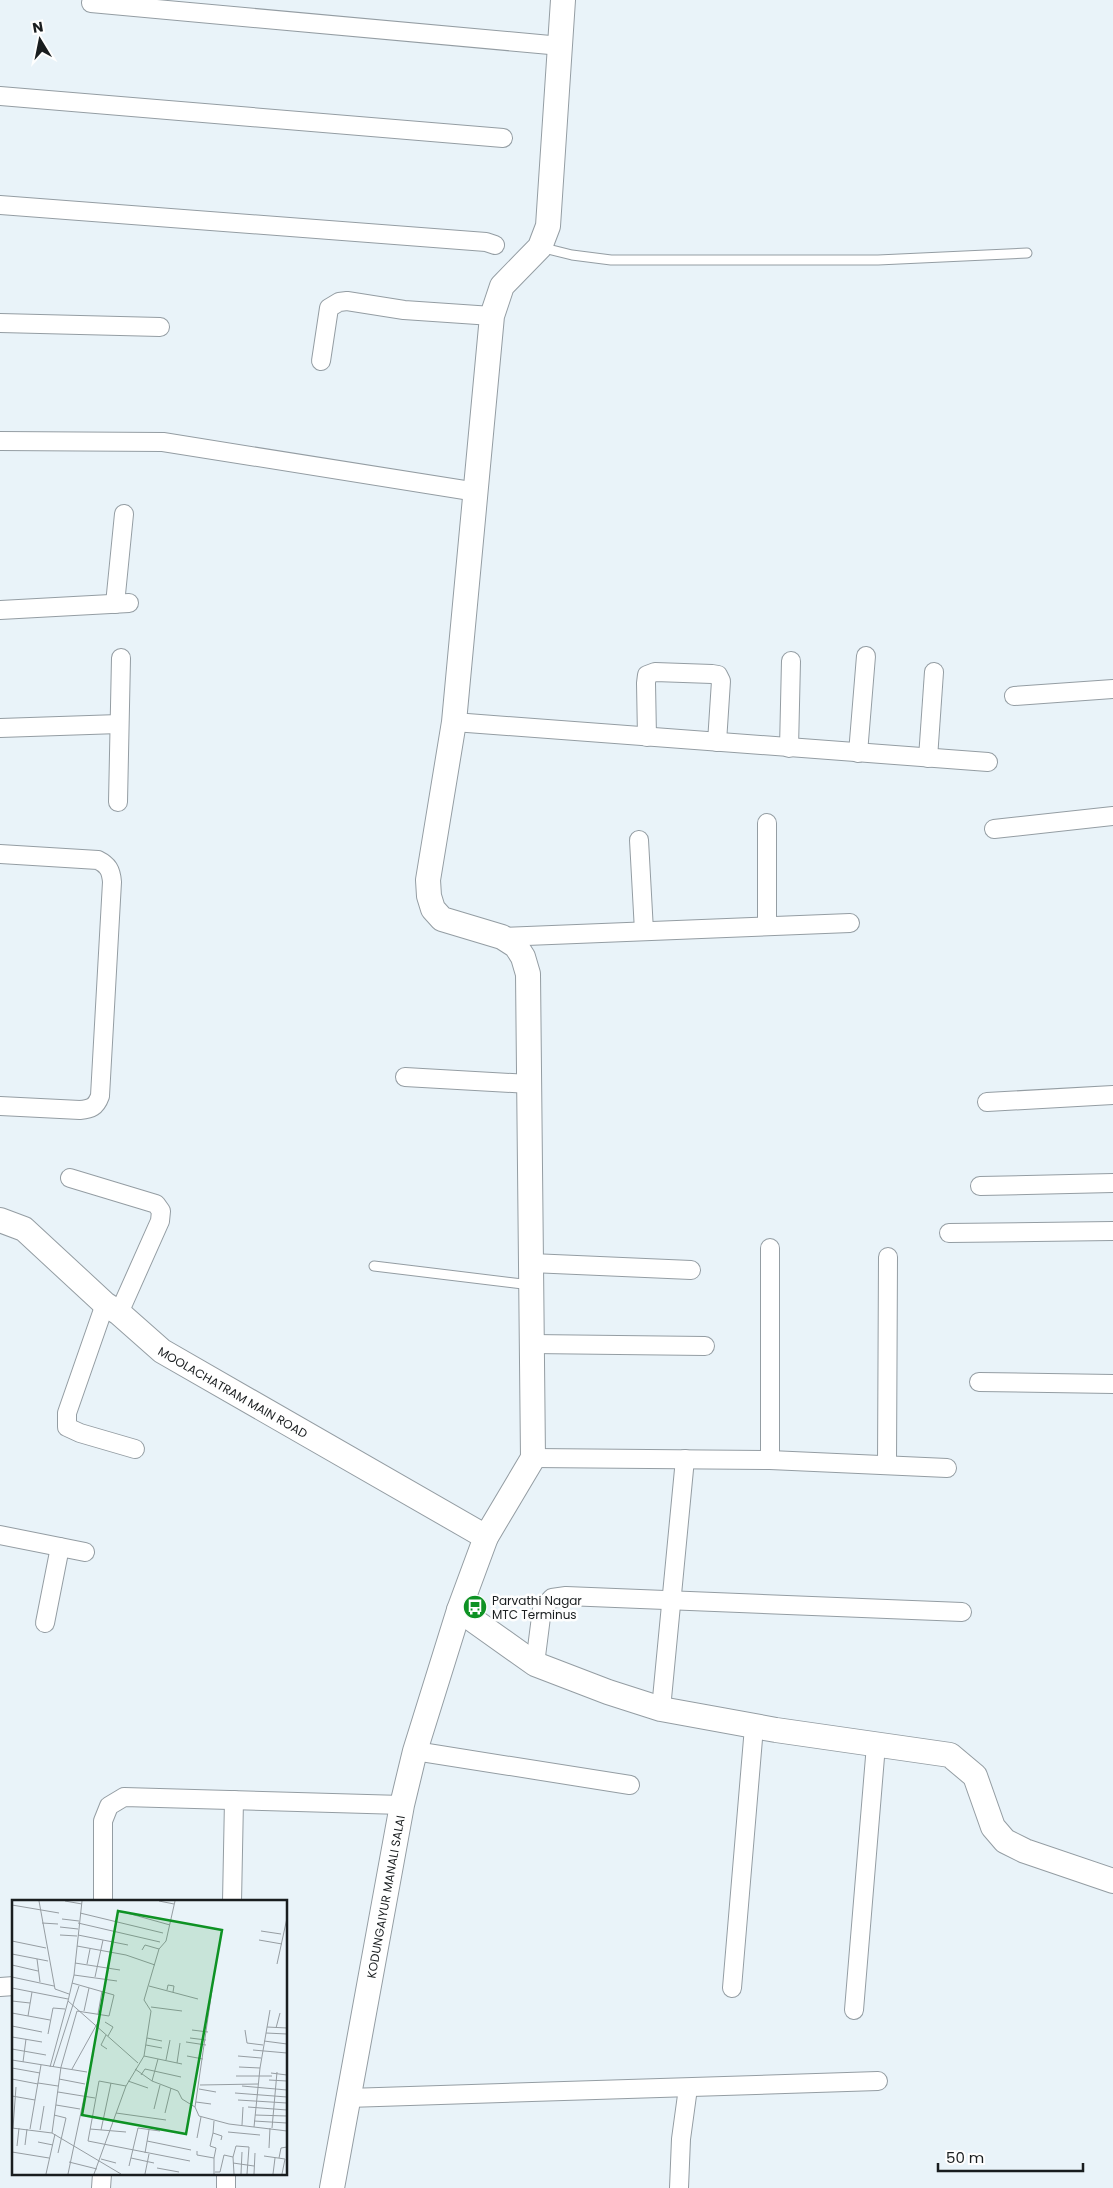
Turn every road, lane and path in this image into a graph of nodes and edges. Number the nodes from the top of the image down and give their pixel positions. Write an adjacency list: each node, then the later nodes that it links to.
1 (563, 0): 3 (street)
2 (91, 3): 3 (street)
3 (561, 46): 8 (street)
4 (0, 96): 5 (street)
5 (503, 138)
6 (0, 205): 7 (street)
7 (495, 244)
8 (540, 247): 9 (lane); 10 (street)
9 (1027, 253)
10 (492, 316): 13 (street); 15 (street)
11 (0, 323): 12 (street)
12 (160, 327)
13 (321, 362)
14 (0, 441): 15 (street)
15 (477, 492): 24 (street)
16 (124, 514): 17 (street)
17 (0, 610)
18 (866, 656): 30 (street)
19 (121, 658): 25 (street)
20 (791, 661): 29 (street)
21 (934, 672): 31 (street)
22 (1113, 689): 23 (street)
23 (1014, 696)
24 (454, 722): 27 (street); 42 (street)
25 (119, 724): 26 (street); 33 (street)
26 (0, 728)
27 (647, 737): 28 (street); 28 (street)
28 (717, 742): 29 (street)
29 (789, 748): 30 (street)
30 (858, 753): 31 (street)
31 (928, 758): 32 (street)
32 (988, 762)
33 (118, 802)
34 (1113, 816): 36 (street)
35 (767, 823): 40 (street)
36 (994, 829)
37 (639, 840): 41 (street)
38 (0, 854): 47 (street)
39 (850, 923): 40 (street)
40 (767, 926): 41 (street)
41 (644, 931): 42 (street)
42 (502, 937): 44 (street)
43 (405, 1077): 44 (street)
44 (529, 1084): 58 (street)
45 (1113, 1095): 46 (street)
46 (987, 1102)
47 (0, 1106)
48 (70, 1178): 59 (street)
49 (1113, 1182): 50 (street)
50 (980, 1186)
51 (0, 1220): 59 (street, MOOLACHATRAM MAIN ROAD)
52 (1113, 1231): 53 (street)
53 (949, 1233)
54 (770, 1248): 67 (street)
55 (888, 1257): 68 (street)
56 (374, 1266): 58 (lane)
57 (691, 1270): 58 (street)
58 (531, 1274): 60 (street)
59 (112, 1309): 64 (street); 70 (street, MOOLACHATRAM MAIN ROAD)
60 (532, 1344): 61 (street); 65 (street)
61 (705, 1346)
62 (979, 1382): 63 (street)
63 (1113, 1384)
64 (135, 1449)
65 (533, 1458): 66 (street); 70 (street, KODUNGAIYUR MANALI SALAI)
66 (686, 1459): 67 (street); 74 (street)
67 (770, 1460): 68 (street)
68 (887, 1465): 69 (street)
69 (947, 1468)
70 (486, 1537): 75 (street, KODUNGAIYUR MANALI SALAI)
71 (1, 1541): 72 (street)
72 (60, 1547): 73 (street); 77 (street)
73 (85, 1552)
74 (671, 1600): 76 (street); 78 (street); 79 (street)
75 (458, 1610): 78 (street); 82 (street, KODUNGAIYUR MANALI SALAI)
76 (962, 1612)
77 (45, 1623)
78 (535, 1664): 79 (street)
79 (661, 1708): 80 (street)
80 (754, 1727): 81 (street); 89 (street)
81 (876, 1745): 86 (street); 90 (street)
82 (415, 1751): 83 (street); 85 (street, KODUNGAIYUR MANALI SALAI)
83 (630, 1786)
84 (234, 1800): 85 (street); 87 (street); 88 (street)
85 (402, 1805): 93 (street, KODUNGAIYUR MANALI SALAI)
86 (1113, 1881)
87 (103, 1900)
88 (232, 1900)
89 (732, 1988)
90 (854, 2010)
91 (878, 2082): 92 (street)
92 (688, 2088): 93 (street); 95 (street)
93 (348, 2098): 94 (street, KODUNGAIYUR MANALI SALAI)
94 (332, 2188)
95 (679, 2188)

